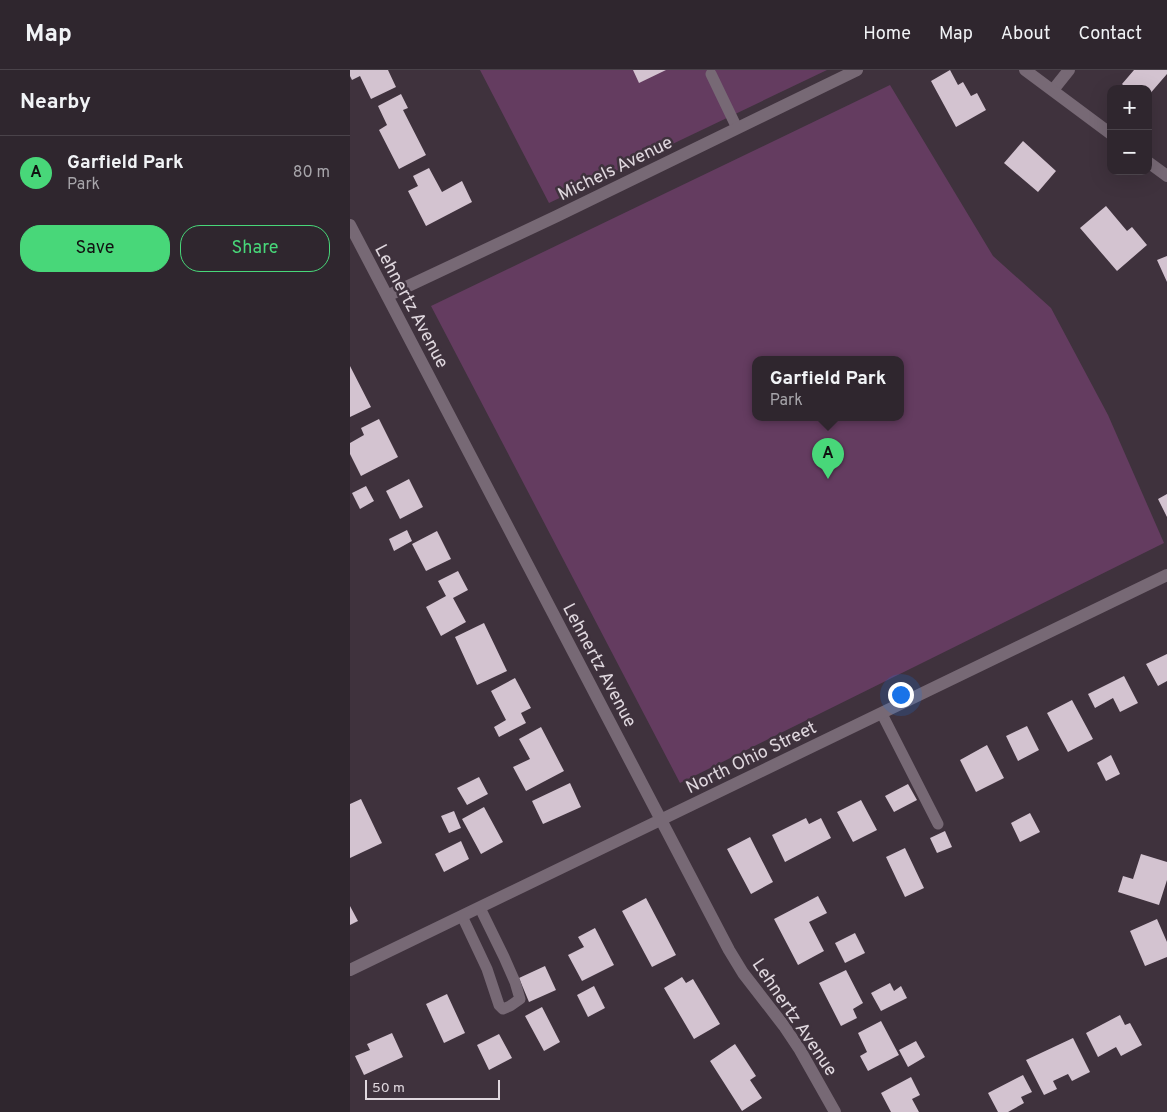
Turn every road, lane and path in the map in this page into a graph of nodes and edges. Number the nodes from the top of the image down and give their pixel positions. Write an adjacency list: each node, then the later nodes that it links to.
1 (857, 70): 6 (street, Michels Avenue)
2 (1025, 70): 5 (street)
3 (1068, 70): 5 (street)
4 (712, 74): 6 (lane)
5 (1053, 90): 7 (street)
6 (737, 128): 11 (street, Michels Avenue)
7 (1107, 131)
8 (1152, 165): 9 (street)
9 (1167, 176)
10 (350, 225): 11 (street, Lehnertz Avenue)
11 (387, 296): 14 (street, Lehnertz Avenue)
12 (1167, 575): 13 (street, North Ohio Street)
13 (882, 714): 14 (street, North Ohio Street); 15 (lane)
14 (662, 820): 16 (street, North Ohio Street); 19 (street, Lehnertz Avenue)
15 (938, 824)
16 (480, 908): 17 (street, North Ohio Street); 17 (lane)
17 (462, 916): 18 (street, North Ohio Street)
18 (350, 970)
19 (835, 1112)

